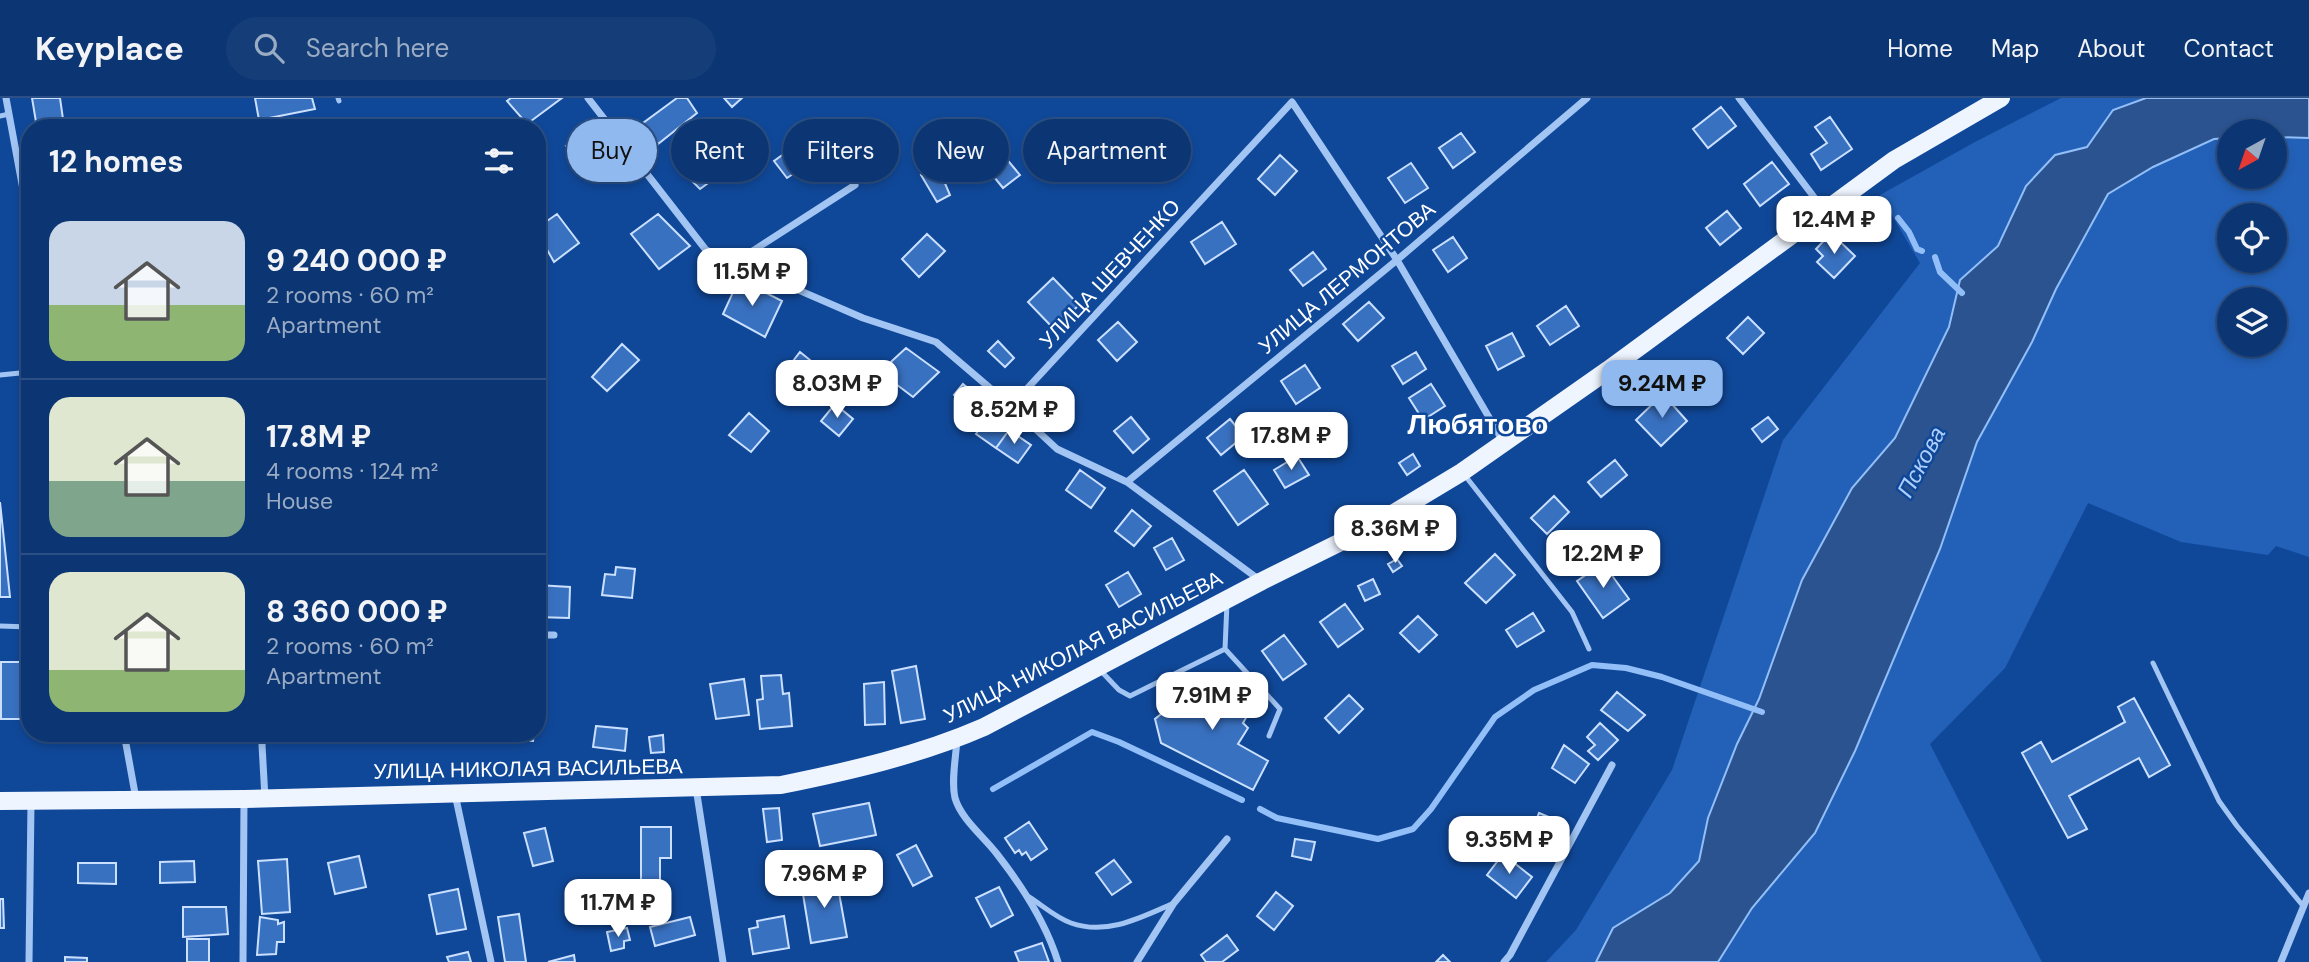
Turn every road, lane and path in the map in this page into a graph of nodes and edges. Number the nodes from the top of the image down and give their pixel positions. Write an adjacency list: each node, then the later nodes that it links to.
1 (6, 98): 7 (street)
2 (588, 98): 12 (street)
3 (1587, 98): 11 (street, УЛИЦА ЛЕРМОНТОВА)
4 (1739, 98): 10 (street)
5 (2001, 98): 10 (main road, УЛИЦА НИКОЛАЯ ВАСИЛЬЕВА)
6 (1292, 99): 11 (street); 15 (street, УЛИЦА ШЕВЧЕНКО)
7 (4, 115): 9 (street)
8 (855, 185): 12 (street)
9 (21, 189)
10 (1824, 211): 16 (main road, УЛИЦА НИКОЛАЯ ВАСИЛЬЕВА)
11 (1397, 261): 16 (street); 18 (street, УЛИЦА ЛЕРМОНТОВА)
12 (734, 263): 15 (street)
13 (21, 373): 14 (lane)
14 (0, 375)
15 (1011, 406): 18 (street)
16 (1505, 443): 17 (main road, УЛИЦА НИКОЛАЯ ВАСИЛЬЕВА)
17 (1462, 472): 19 (main road, УЛИЦА НИКОЛАЯ ВАСИЛЬЕВА); 26 (lane)
18 (1127, 482): 19 (street)
19 (1262, 581): 20 (main road, УЛИЦА НИКОЛАЯ ВАСИЛЬЕВА)
20 (1228, 599): 25 (lane); 28 (main road, УЛИЦА НИКОЛАЯ ВАСИЛЬЕВА)
21 (0, 626): 22 (lane)
22 (21, 626)
23 (546, 635): 24 (street)
24 (554, 635)
25 (1225, 649): 28 (lane); 29 (lane)
26 (1590, 649)
27 (2153, 663): 45 (lane)
28 (1098, 668): 30 (main road, УЛИЦА НИКОЛАЯ ВАСИЛЬЕВА)
29 (1269, 736)
30 (957, 739): 34 (main road, УЛИЦА НИКОЛАЯ ВАСИЛЬЕВА); 43 (street)
31 (126, 742): 37 (street)
32 (262, 742): 36 (street)
33 (1612, 765): 52 (street)
34 (696, 788): 35 (main road, УЛИЦА НИКОЛАЯ ВАСИЛЬЕВА); 49 (street)
35 (455, 793): 36 (main road, УЛИЦА НИКОЛАЯ ВАСИЛЬЕВА); 48 (street)
36 (265, 798): 38 (main road, УЛИЦА НИКОЛАЯ ВАСИЛЬЕВА)
37 (136, 799): 38 (main road, УЛИЦА НИКОЛАЯ ВАСИЛЬЕВА); 40 (main road, УЛИЦА НИКОЛАЯ ВАСИЛЬЕВА)
38 (244, 799): 47 (street)
39 (0, 801): 40 (main road, УЛИЦА НИКОЛАЯ ВАСИЛЬЕВА)
40 (31, 802): 46 (street)
41 (1227, 839): 44 (street)
42 (2309, 893): 45 (street)
43 (1026, 895): 44 (lane); 50 (street)
44 (1174, 903): 51 (street)
45 (2304, 907): 53 (street)
46 (29, 962)
47 (243, 962)
48 (491, 962)
49 (723, 962)
50 (1058, 962)
51 (1136, 962)
52 (1504, 962)
53 (2281, 962)

